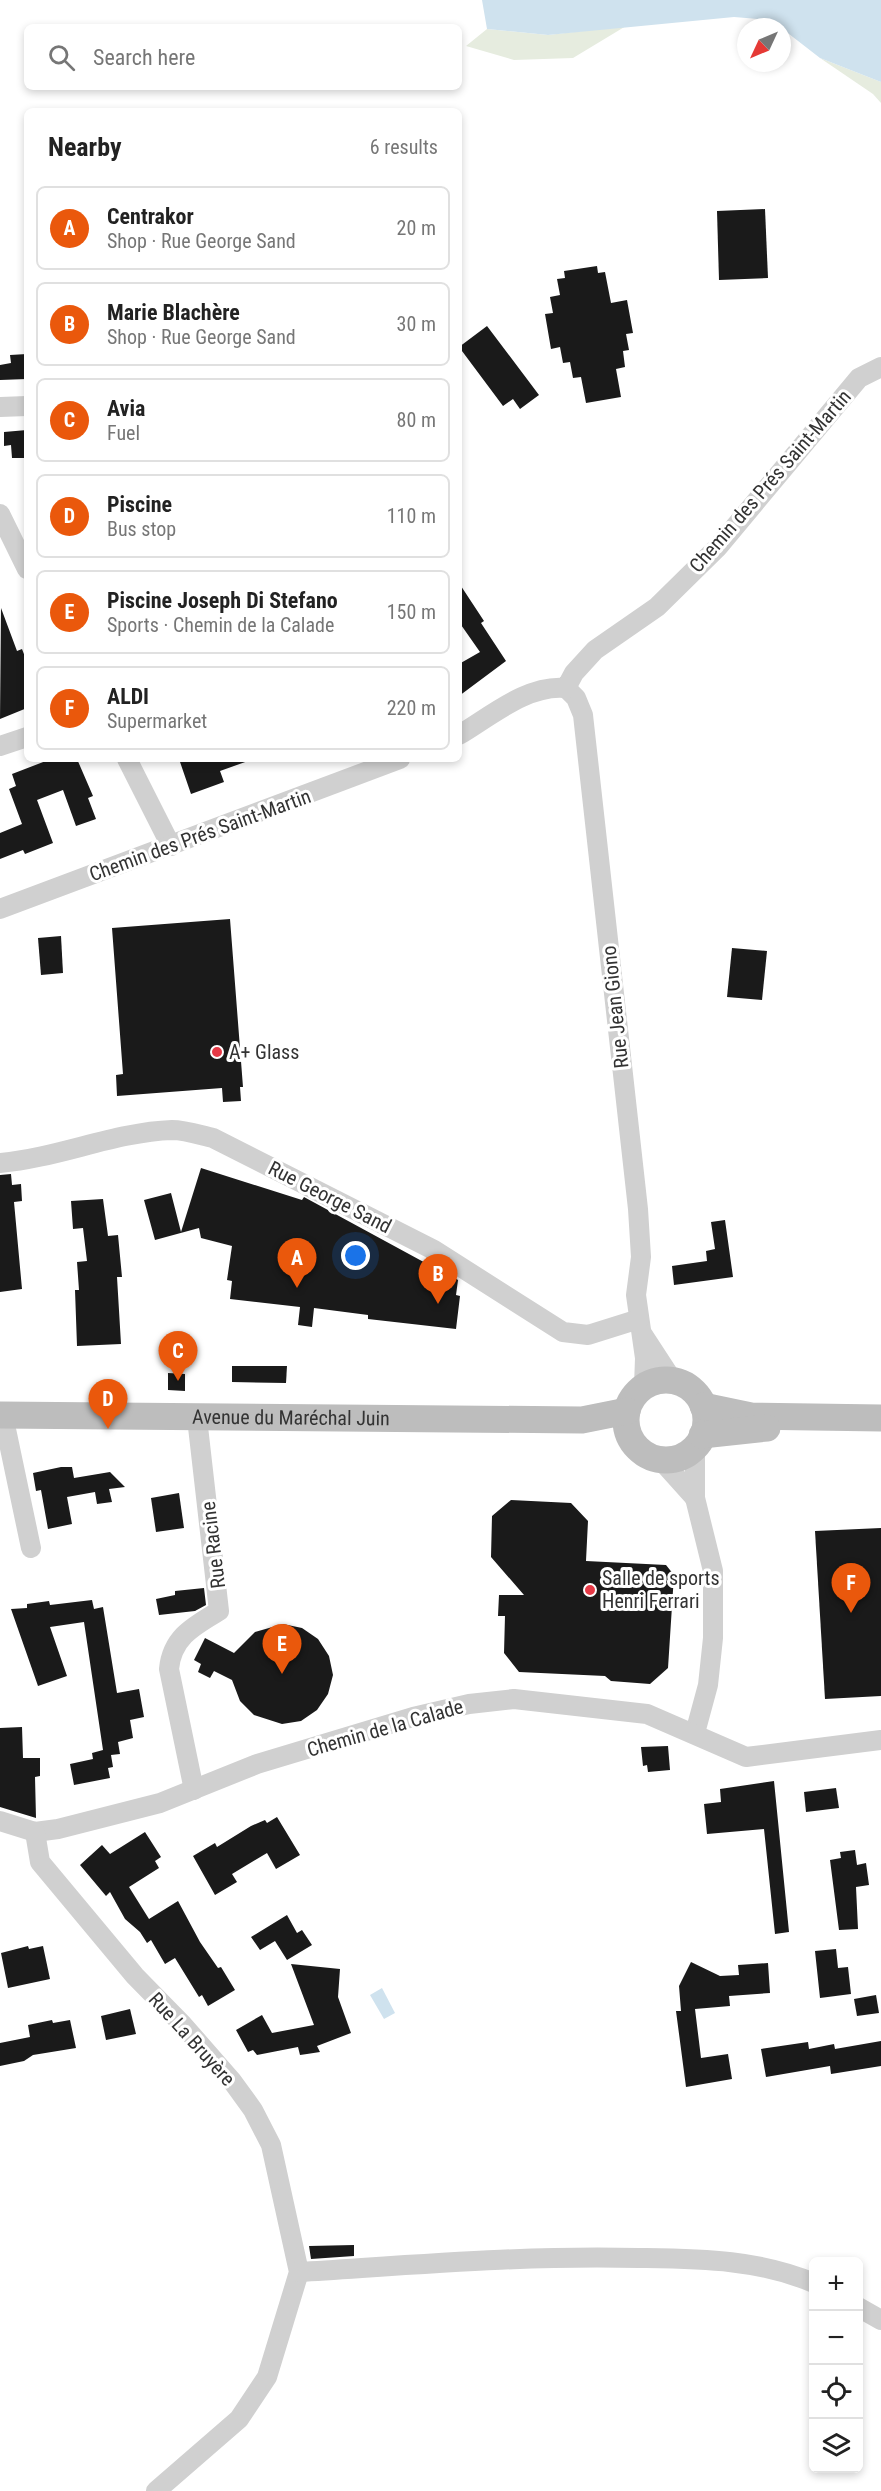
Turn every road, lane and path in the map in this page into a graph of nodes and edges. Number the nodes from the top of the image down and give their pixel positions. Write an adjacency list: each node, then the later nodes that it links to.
1 (881, 367): 7 (street, Chemin des Prés Saint-Martin)
2 (24, 406): 3 (street)
3 (0, 407)
4 (0, 514): 5 (street)
5 (12, 534): 6 (street)
6 (24, 562)
7 (566, 688): 8 (street); 16 (street, Rue Jean Giono)
8 (462, 733)
9 (24, 738): 10 (street)
10 (0, 746)
11 (129, 762): 13 (street)
12 (392, 762): 13 (street, Chemin des Prés Saint-Martin)
13 (171, 846): 14 (street, Chemin des Prés Saint-Martin)
14 (0, 909)
15 (0, 1163): 16 (street, Rue George Sand)
16 (640, 1325): 17 (street, Rue Jean Giono); 18 (street, Rue Jean Giono)
17 (673, 1381): 18 (main road); 19 (main road)
18 (644, 1386): 23 (main road)
19 (703, 1406): 22 (main road); 25 (main road)
20 (2, 1415): 21 (main road, Avenue du Maréchal Juin); 28 (street)
21 (197, 1418): 23 (main road, Avenue du Maréchal Juin); 31 (street, Rue Racine)
22 (881, 1418)
23 (628, 1424): 26 (main road)
24 (881, 1428): 25 (main road)
25 (699, 1441): 26 (main road); 27 (street)
26 (660, 1460): 27 (street)
27 (695, 1498): 29 (street)
28 (31, 1548)
29 (695, 1733): 30 (street, Chemin de la Calade); 31 (street, Chemin de la Calade)
30 (881, 1740)
31 (194, 1790): 33 (street, Chemin de la Calade)
32 (0, 1821): 33 (street)
33 (35, 1832): 34 (street, Rue La Bruyère)
34 (298, 2272): 35 (street); 38 (street)
35 (809, 2282)
36 (863, 2310): 37 (street)
37 (881, 2320)
38 (156, 2491)

